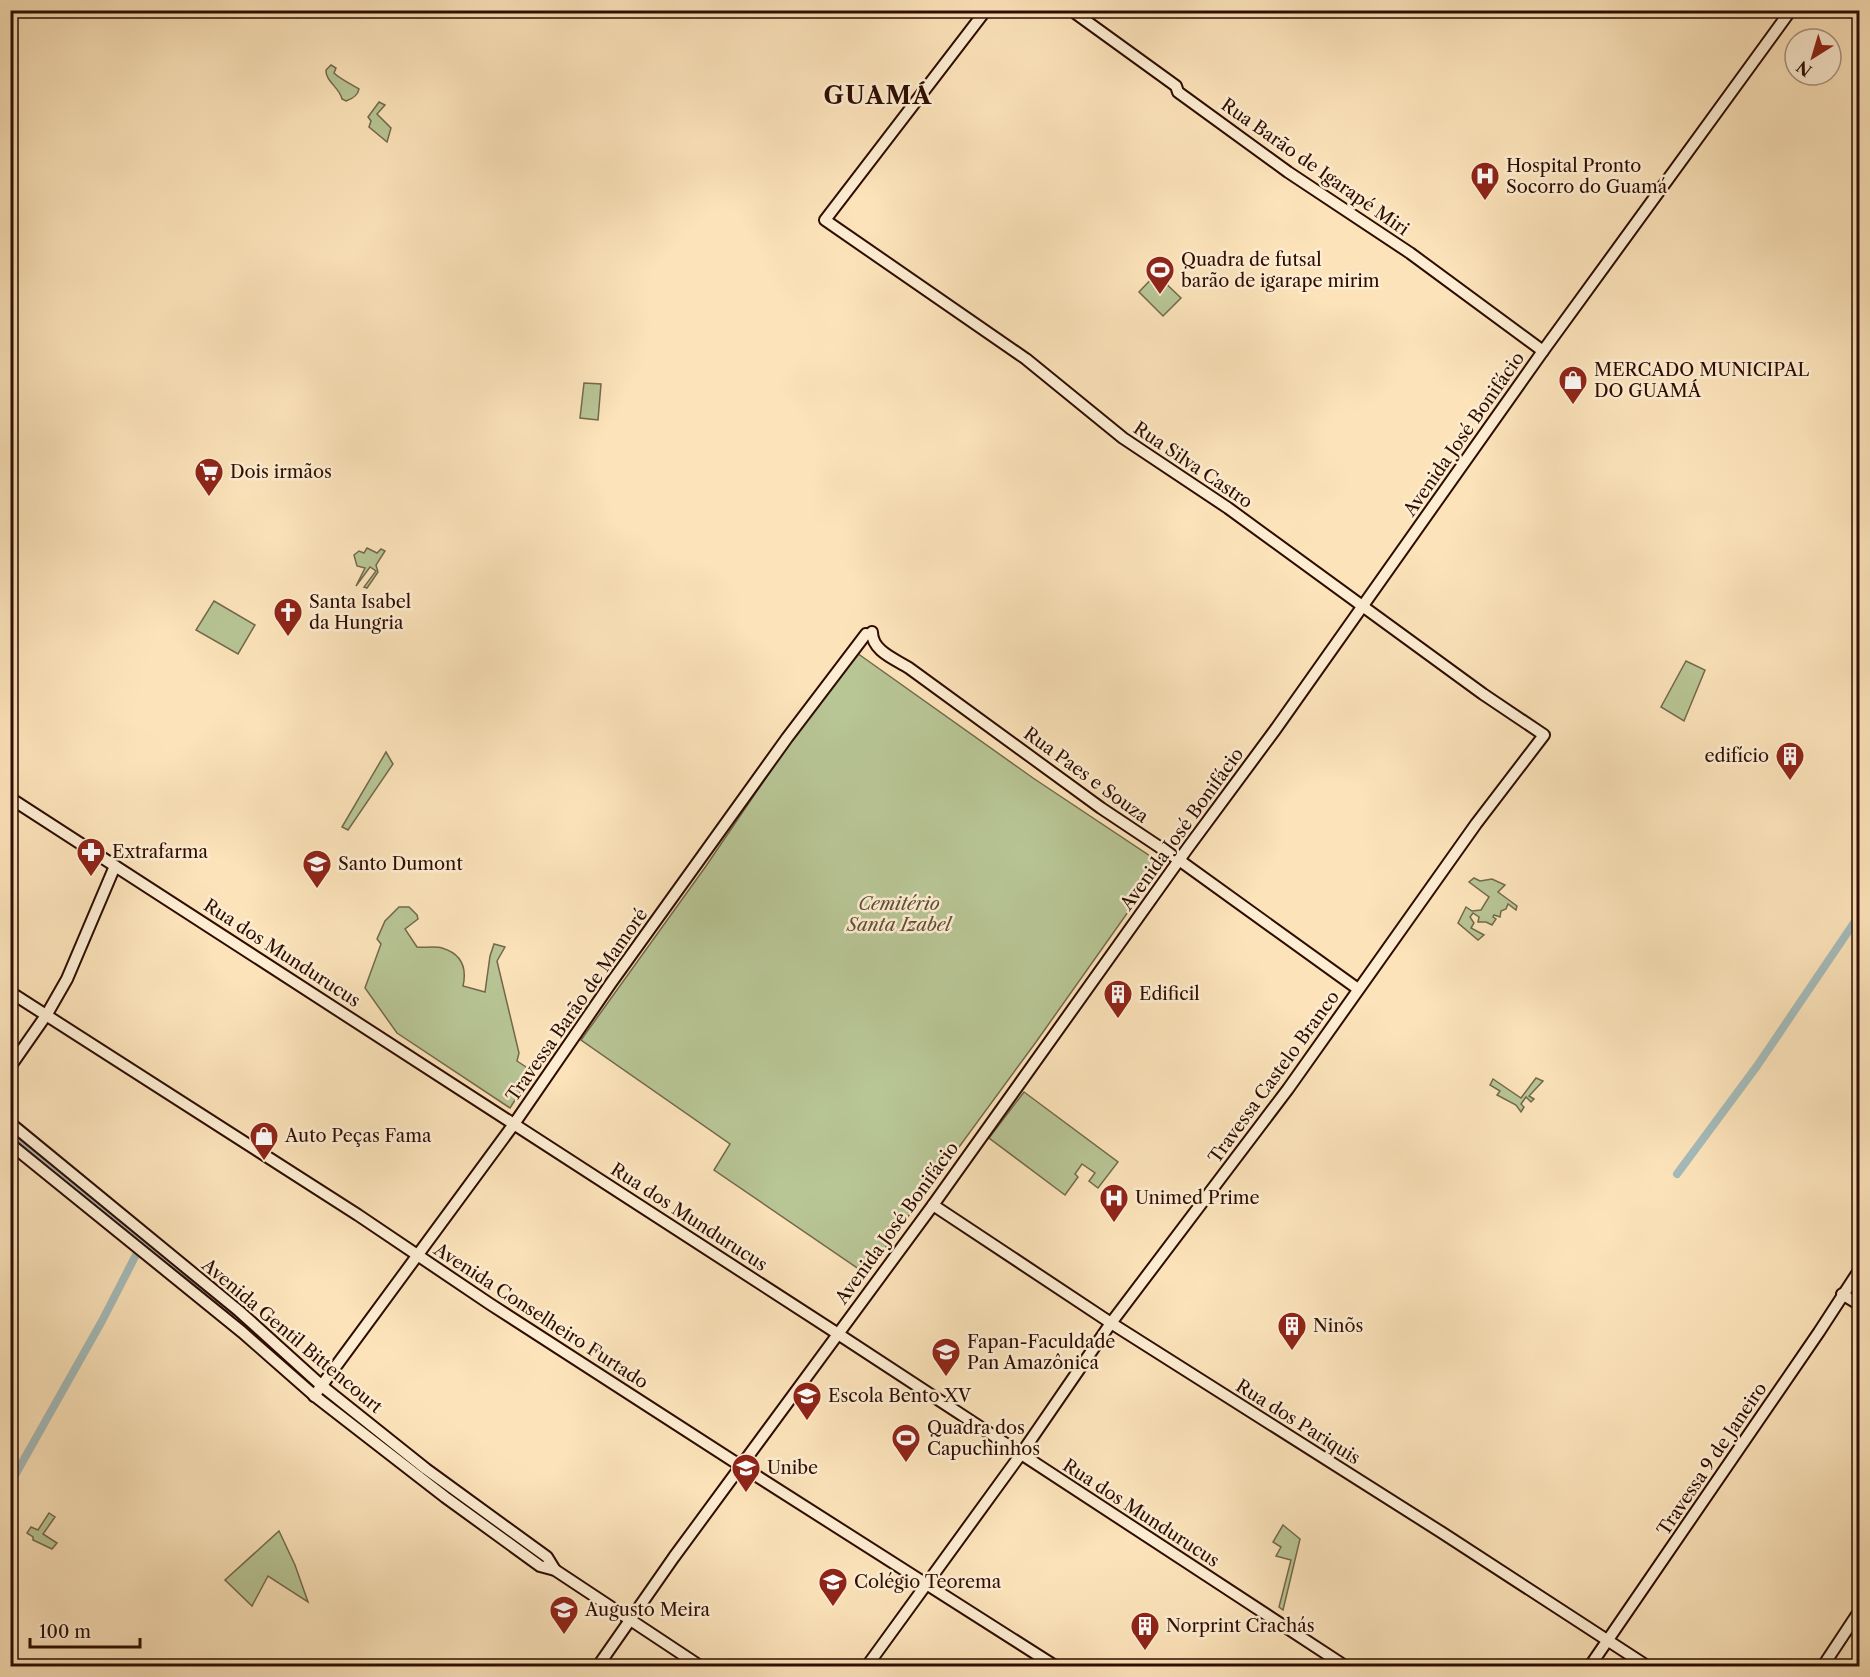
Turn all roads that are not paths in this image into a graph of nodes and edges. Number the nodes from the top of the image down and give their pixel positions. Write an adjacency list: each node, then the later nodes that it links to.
1 (986, 10): 5 (street, Rua Silva Castro)
2 (1071, 10): 4 (street, Rua Barão de Igarapé Miri)
3 (1791, 10): 4 (street, Avenida José Bonifácio)
4 (1543, 351): 5 (street, Avenida José Bonifácio)
5 (1362, 606): 9 (street, Rua Silva Castro); 11 (street, Avenida José Bonifácio)
6 (869, 633): 7 (street, Travessa Barão de Mamoré); 8 (street, Rua Paes e Souza)
7 (854, 651): 8 (street, Rua Paes e Souza); 18 (street, Travessa Barão de Mamoré)
8 (883, 652): 11 (street, Rua Paes e Souza)
9 (1544, 735): 13 (street, Travessa Castelo Branco)
10 (12, 798): 12 (street, Rua dos Mundurucus)
11 (1179, 860): 13 (street, Rua Paes e Souza); 20 (street, Avenida José Bonifácio)
12 (116, 866): 15 (street); 18 (street, Rua dos Mundurucus)
13 (1358, 989): 25 (street, Travessa Castelo Branco)
14 (10, 992): 15 (street, Avenida Conselheiro Furtado)
15 (47, 1014): 16 (street); 21 (street, Avenida Conselheiro Furtado)
16 (10, 1067)
17 (10, 1123): 27 (street, Avenida Gentil Bittencourt)
18 (514, 1124): 21 (street, Travessa Barão de Mamoré); 26 (street, Rua dos Mundurucus)
19 (10, 1144): 27 (street, Avenida Gentil Bittencourt)
20 (933, 1205): 25 (street, Rua dos Pariquis); 26 (street, Avenida José Bonifácio)
21 (418, 1254): 27 (street, Travessa Barão de Mamoré); 29 (street, Avenida Conselheiro Furtado)
22 (1860, 1269): 23 (street, Travessa 9 de Janeiro)
23 (1842, 1294): 24 (street); 33 (street, Travessa 9 de Janeiro)
24 (1860, 1305)
25 (1111, 1323): 28 (street, Travessa Castelo Branco); 33 (street, Rua dos Pariquis)
26 (837, 1333): 28 (street, Rua dos Mundurucus); 29 (street, Avenida José Bonifácio)
27 (318, 1391): 32 (street, Avenida Gentil Bittencourt)
28 (1021, 1454): 30 (street, Travessa Castelo Branco); 38 (street, Rua dos Mundurucus)
29 (741, 1467): 30 (street, Avenida Conselheiro Furtado); 32 (street, Avenida José Bonifácio)
30 (926, 1586): 36 (street, Travessa Castelo Branco); 37 (street, Avenida Conselheiro Furtado)
31 (1860, 1610): 41 (street)
32 (631, 1621): 34 (street, Avenida José Bonifácio); 35 (street, Avenida Gentil Bittencourt)
33 (1608, 1640): 39 (street, Travessa 9 de Janeiro); 40 (street, Rua dos Pariquis)
34 (598, 1666)
35 (700, 1666)
36 (867, 1666)
37 (1055, 1666)
38 (1345, 1666)
39 (1590, 1666)
40 (1647, 1666)
41 (1823, 1666)

